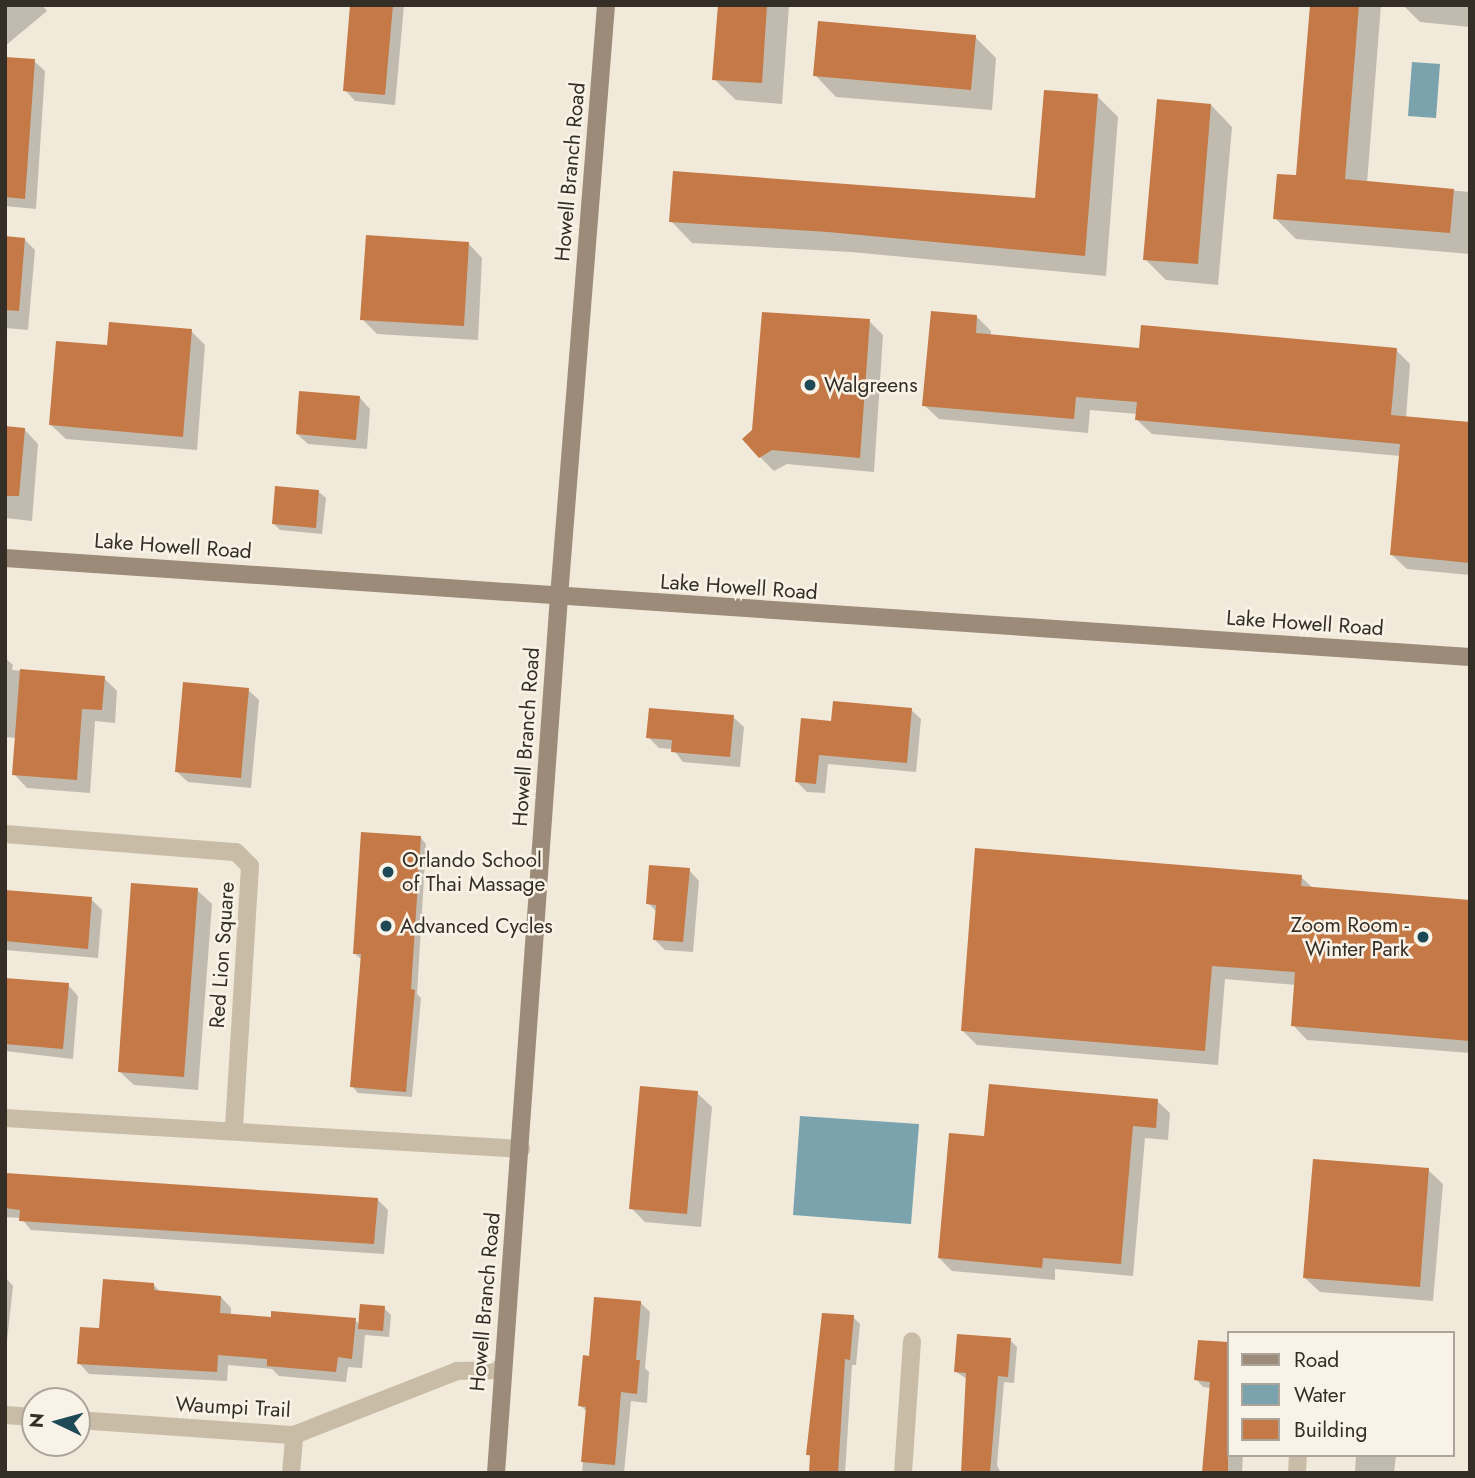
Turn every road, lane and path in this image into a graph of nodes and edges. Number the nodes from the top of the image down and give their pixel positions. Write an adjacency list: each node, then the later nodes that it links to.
1 (606, 5): 3 (main road, Howell Branch Road)
2 (5, 558): 3 (main road, Lake Howell Road)
3 (558, 597): 4 (main road, Lake Howell Road); 8 (main road, Howell Branch Road)
4 (1470, 657)
5 (5, 834): 7 (street, Red Lion Square)
6 (5, 1118): 7 (street)
7 (234, 1130): 8 (street)
8 (521, 1149): 10 (main road, Howell Branch Road)
9 (912, 1340): 15 (street)
10 (502, 1370): 12 (street, Waumpi Trail); 14 (main road, Howell Branch Road)
11 (91, 1421): 12 (street, Waumpi Trail)
12 (294, 1435): 13 (street)
13 (291, 1473)
14 (496, 1473)
15 (903, 1473)

